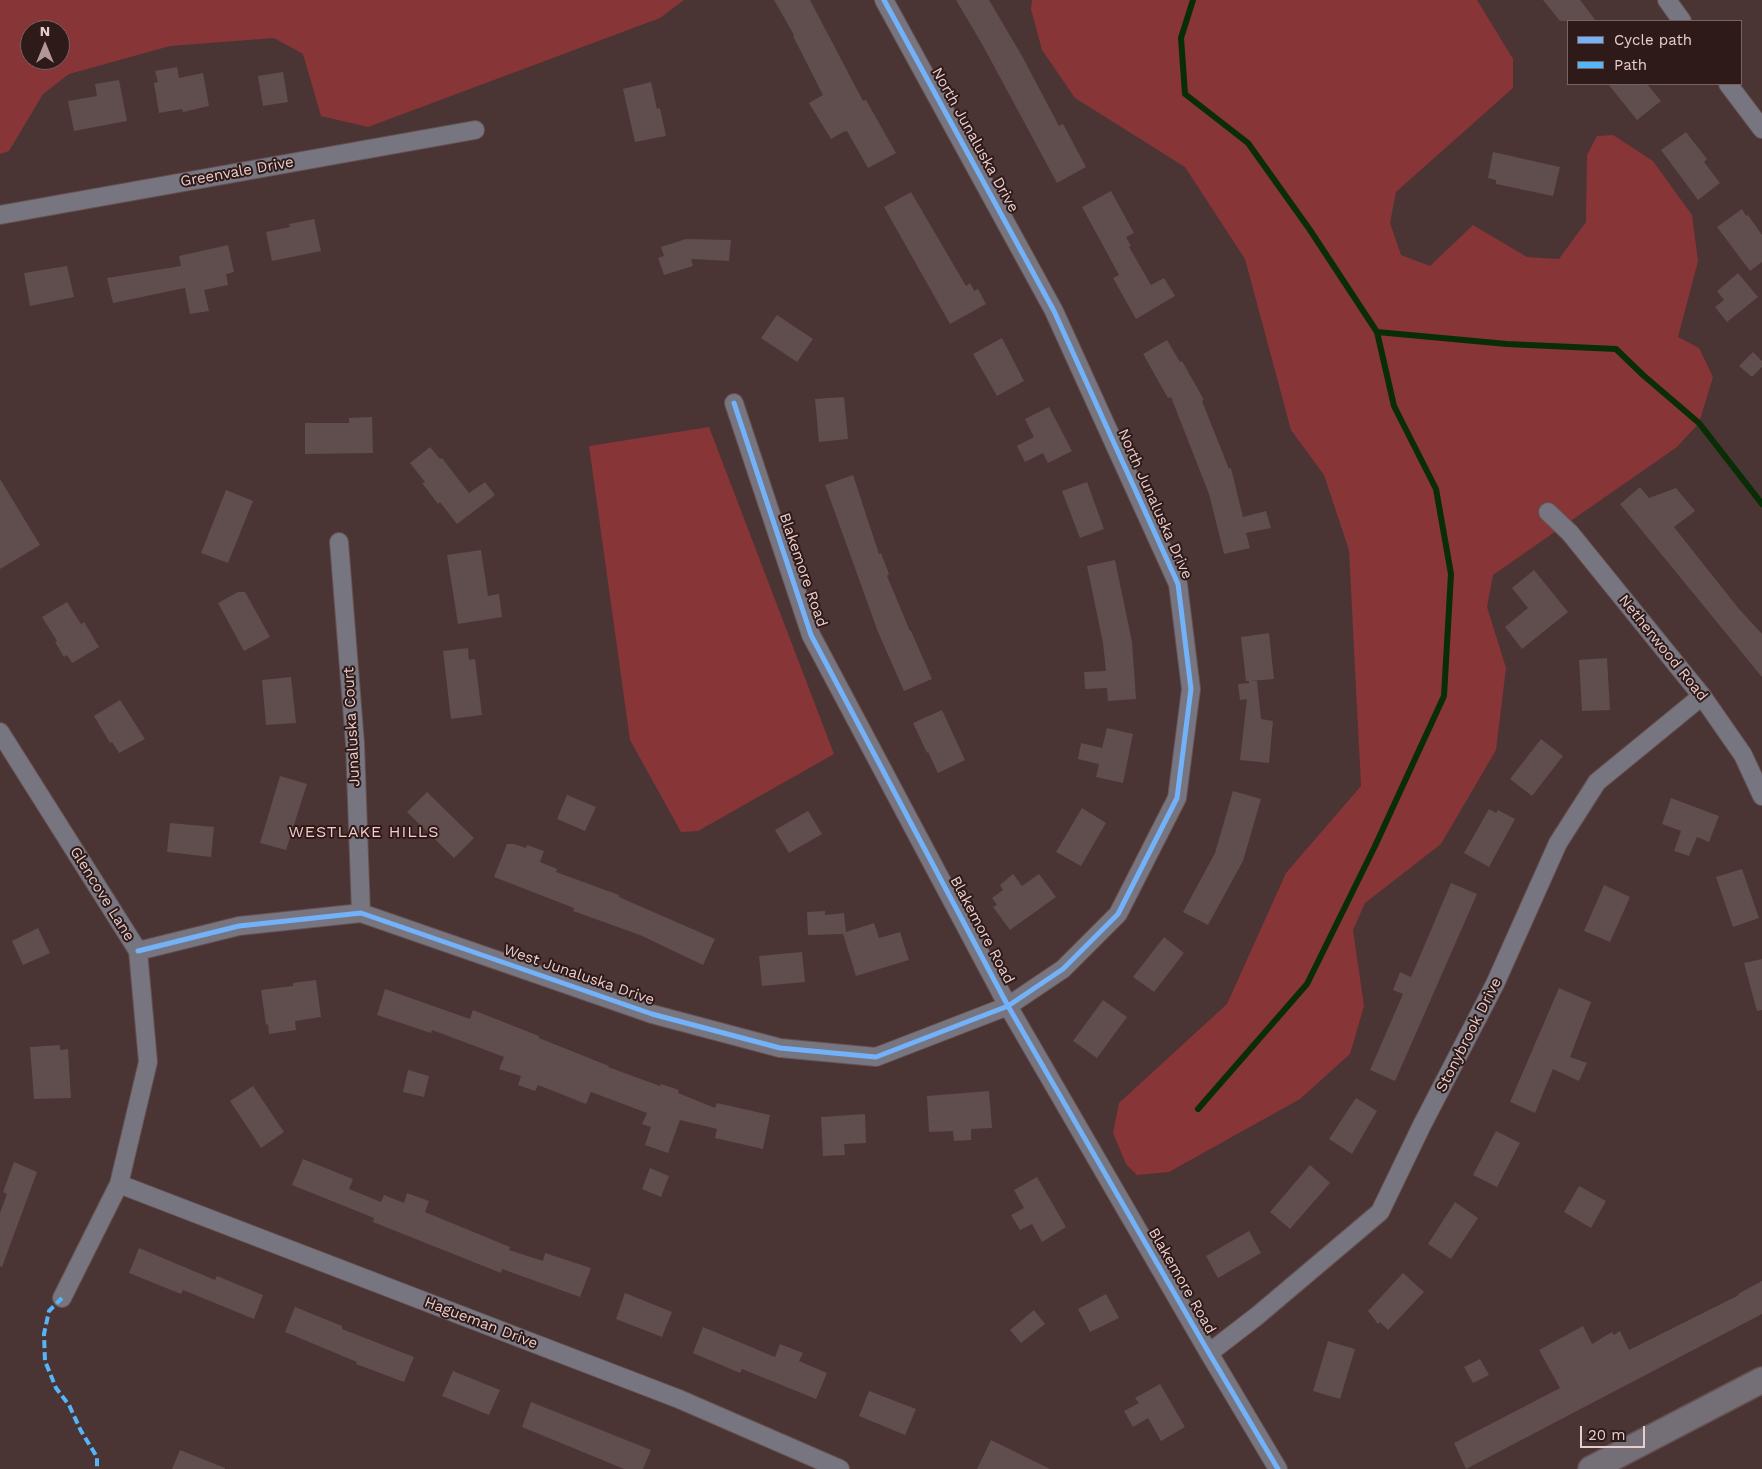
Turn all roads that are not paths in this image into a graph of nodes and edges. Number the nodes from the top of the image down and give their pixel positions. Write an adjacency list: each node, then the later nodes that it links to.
1 (884, 0): 16 (street, North Junaluska Drive)
2 (1667, 0): 3 (street)
3 (1681, 20)
4 (1729, 85): 5 (street)
5 (1762, 129)
6 (475, 130): 7 (street, Greenvale Drive)
7 (0, 215)
8 (734, 403): 16 (street, Blakemore Road)
9 (1548, 512): 11 (street, Netherwood Road)
10 (339, 542): 14 (street, Junaluska Court)
11 (1702, 696): 13 (street, Netherwood Road); 19 (street, Stonybrook Drive)
12 (0, 732): 15 (street, Glencove Lane)
13 (1762, 796)
14 (361, 912): 15 (street, West Junaluska Drive); 16 (street, West Junaluska Drive)
15 (138, 951): 17 (street, Glencove Lane)
16 (1008, 1006): 19 (street, Blakemore Road)
17 (119, 1184): 18 (street, Glencove Lane); 21 (street, Hagueman Drive)
18 (62, 1298)
19 (1209, 1353): 22 (street, Blakemore Road)
20 (1762, 1380): 23 (street)
21 (840, 1469)
22 (1278, 1469)
23 (1591, 1469)

